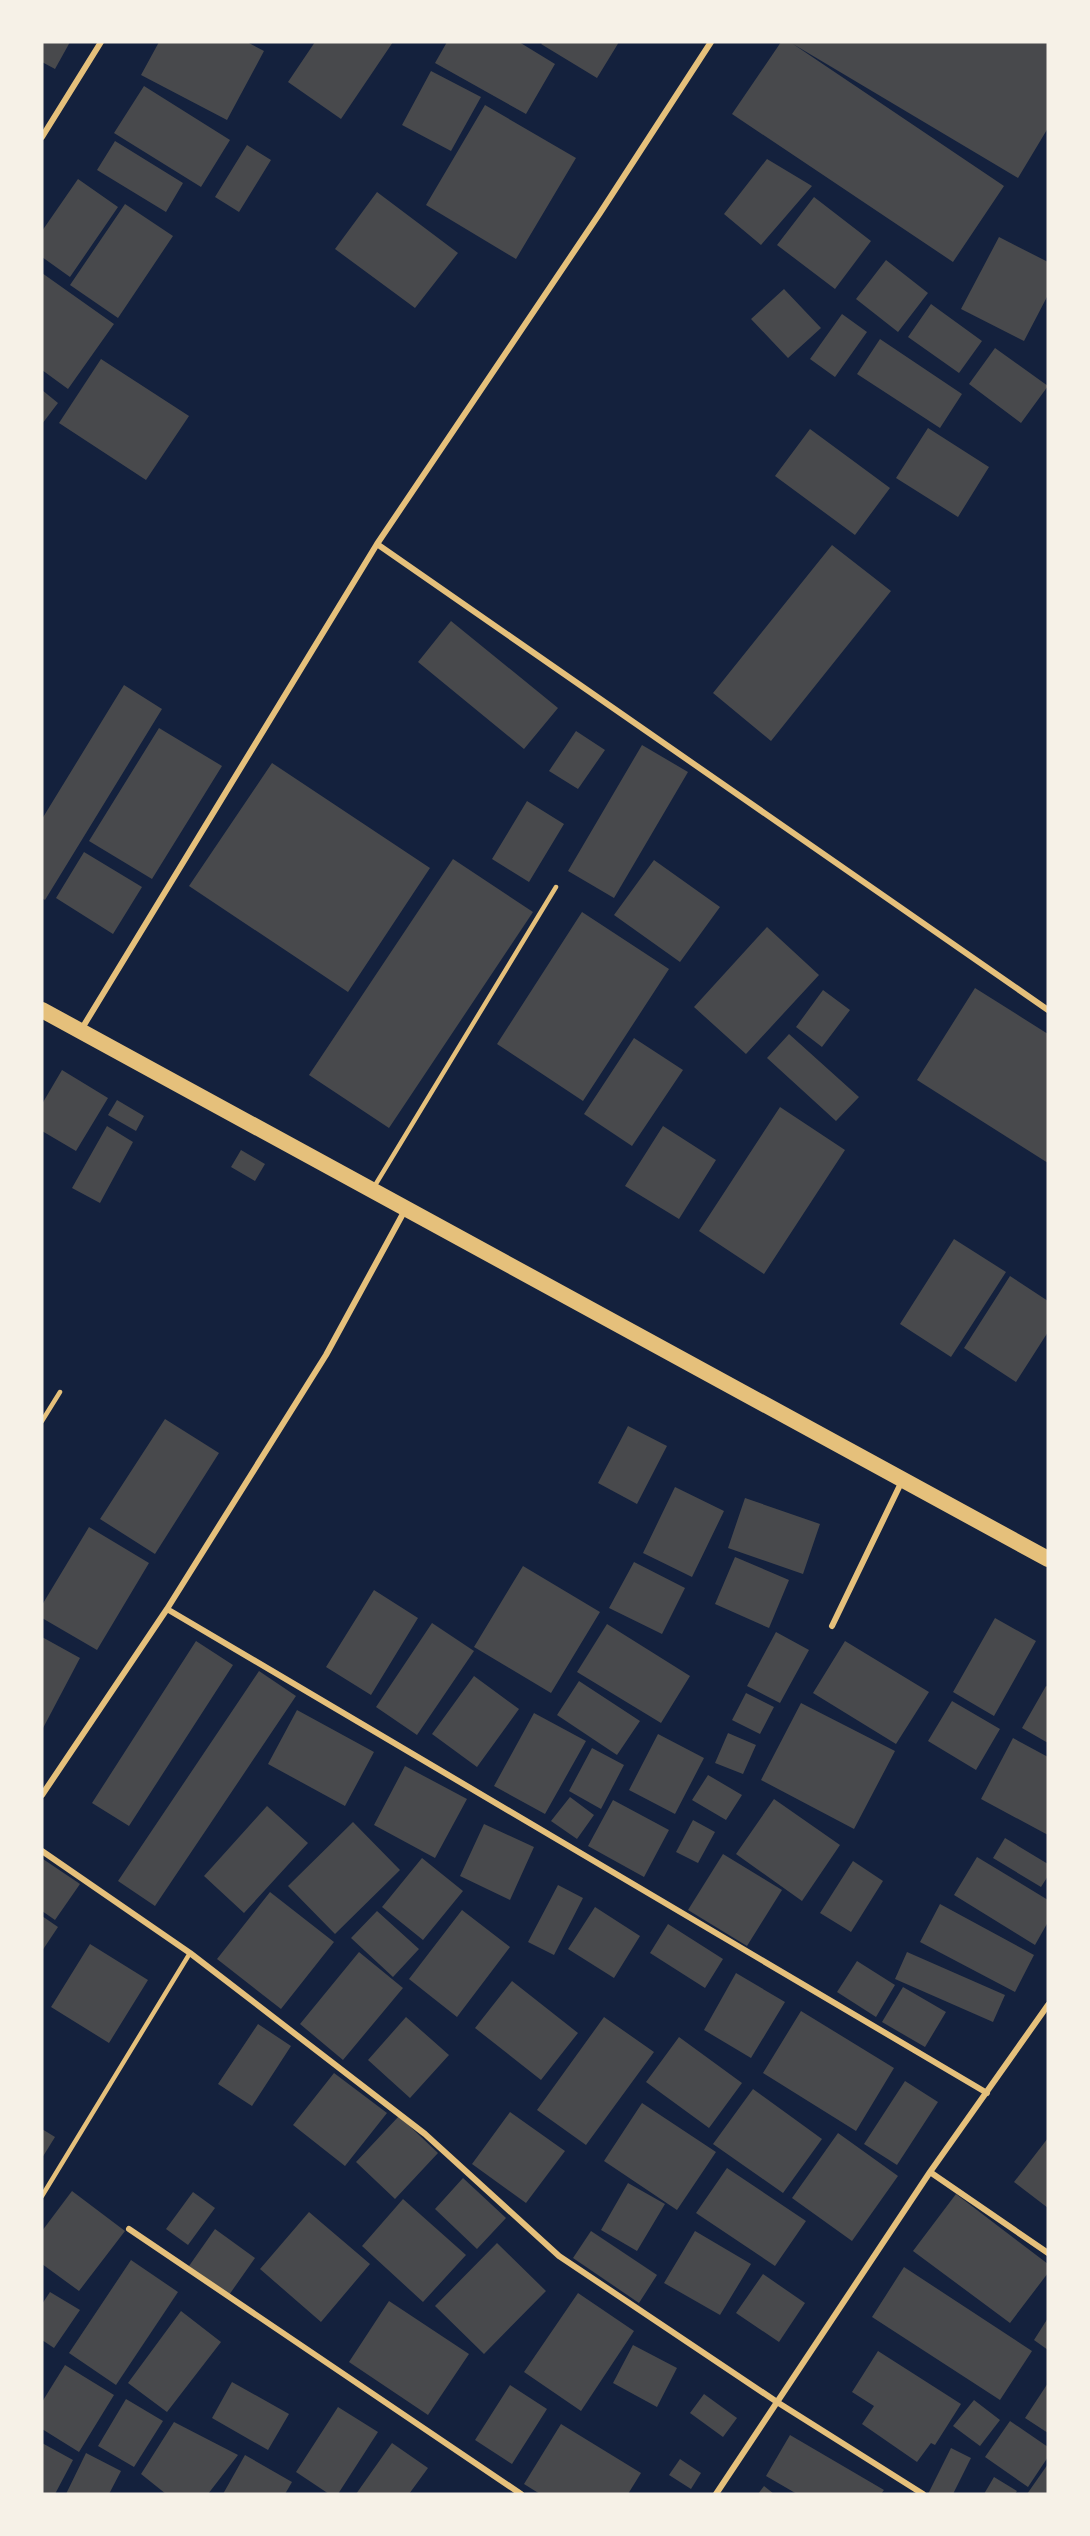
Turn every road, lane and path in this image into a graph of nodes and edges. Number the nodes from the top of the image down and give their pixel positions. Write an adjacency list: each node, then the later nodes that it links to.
1 (101, 42): 3 (street)
2 (711, 42): 4 (street)
3 (42, 137)
4 (376, 544): 7 (street); 8 (street)
5 (556, 887): 9 (lane)
6 (42, 1010): 8 (highway)
7 (1048, 1010)
8 (80, 1030): 9 (highway)
9 (372, 1190): 10 (highway)
10 (407, 1207): 13 (highway); 15 (street)
11 (60, 1392): 12 (lane)
12 (42, 1421)
13 (902, 1480): 14 (highway); 16 (street)
14 (1048, 1560)
15 (167, 1609): 17 (street); 21 (street)
16 (832, 1626)
17 (42, 1795)
18 (42, 1851): 19 (street)
19 (190, 1953): 23 (lane); 26 (street)
20 (1048, 2005): 21 (street)
21 (987, 2093): 22 (street)
22 (930, 2172): 25 (street); 26 (street)
23 (42, 2196)
24 (129, 2229): 27 (street)
25 (1048, 2253)
26 (777, 2402): 28 (street); 29 (street)
27 (521, 2494)
28 (716, 2494)
29 (923, 2494)

